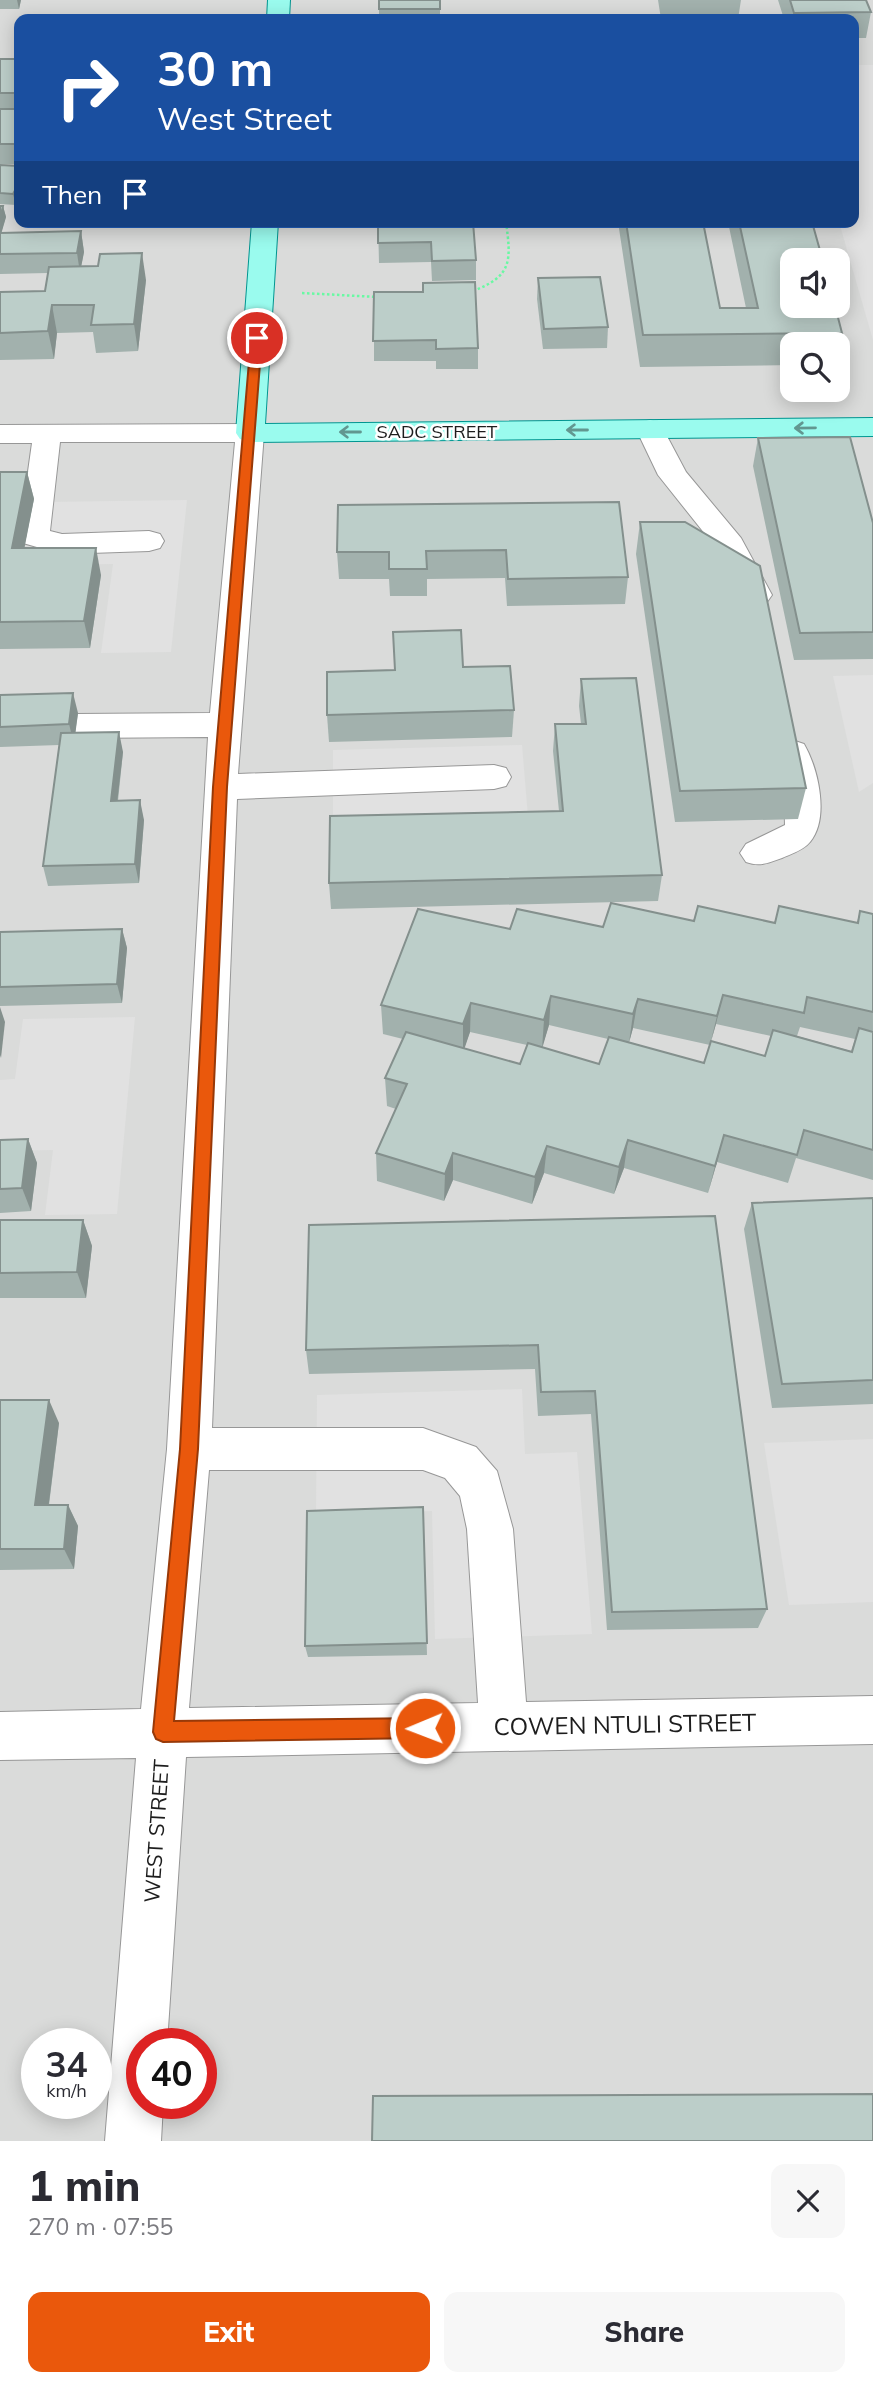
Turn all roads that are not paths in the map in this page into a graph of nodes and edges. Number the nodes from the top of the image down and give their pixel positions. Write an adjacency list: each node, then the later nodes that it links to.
1 (265, 228): 4 (main road, WEST STREET)
2 (873, 427): 3 (main road, SADC STREET, one-way to 3)
3 (650, 429): 4 (main road, SADC STREET, one-way to 4); 8 (street)
4 (250, 433): 6 (street, SADC STREET); 10 (street, WEST STREET)
5 (0, 434): 6 (street, SADC STREET)
6 (47, 434): 7 (street)
7 (149, 541)
8 (768, 624)
9 (76, 726): 10 (street)
10 (225, 726): 13 (street, WEST STREET)
11 (788, 727): 14 (street)
12 (494, 777): 13 (street)
13 (220, 787): 15 (street, WEST STREET)
14 (758, 853)
15 (189, 1449): 17 (street); 18 (street, WEST STREET)
16 (873, 1720): 17 (street, COWEN NTULI STREET)
17 (504, 1726): 18 (street, COWEN NTULI STREET)
18 (163, 1732): 19 (street, COWEN NTULI STREET); 20 (street, WEST STREET)
19 (0, 1735)
20 (133, 2141)

